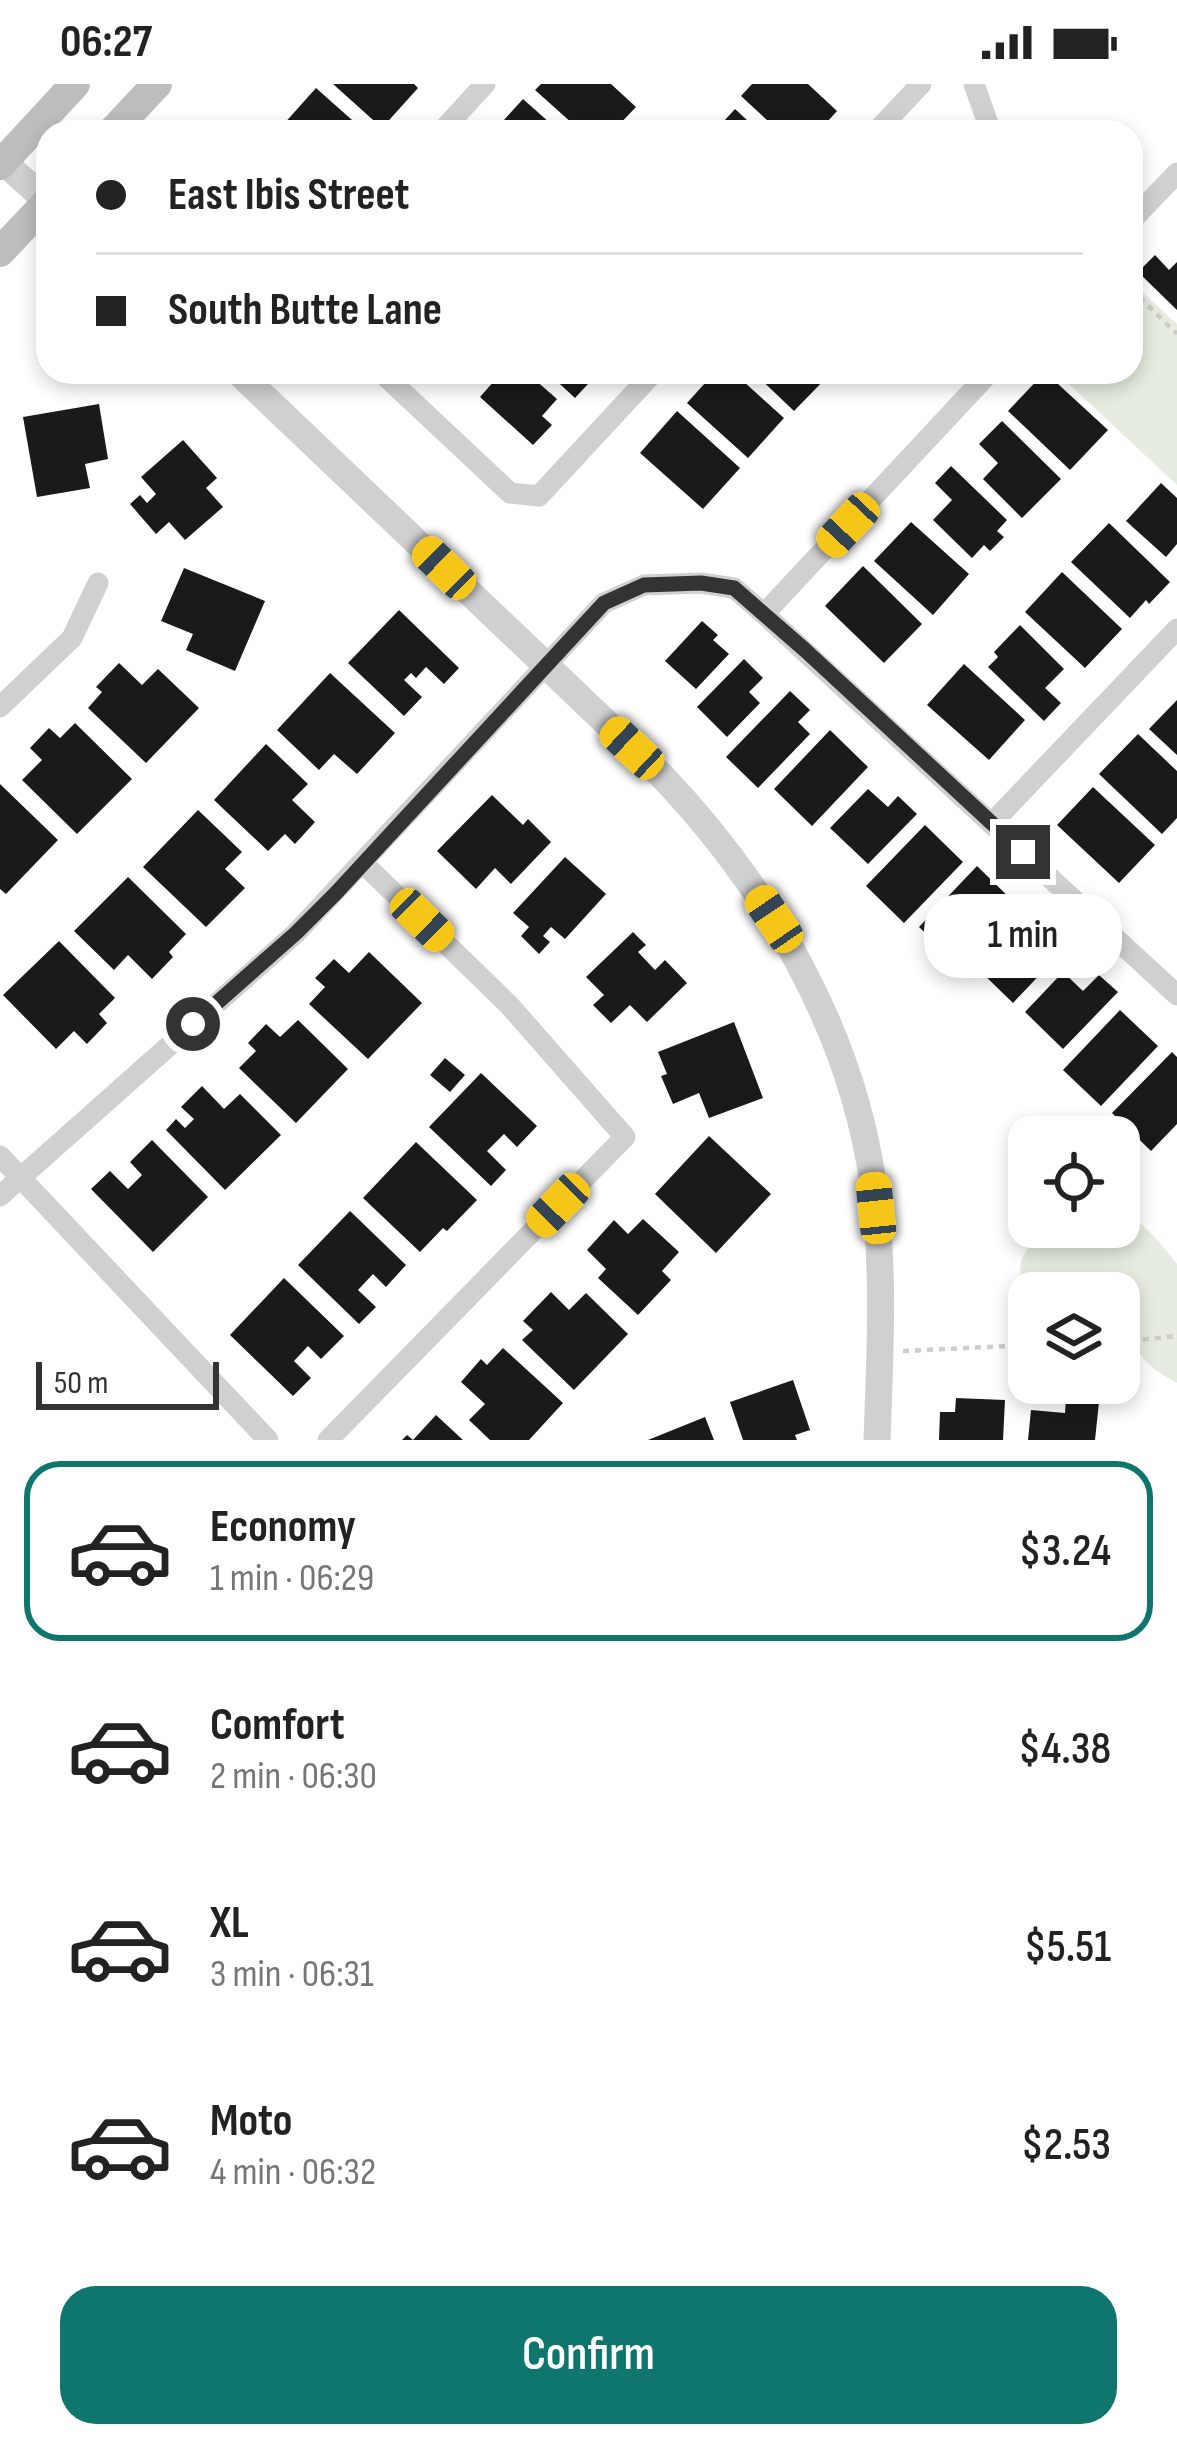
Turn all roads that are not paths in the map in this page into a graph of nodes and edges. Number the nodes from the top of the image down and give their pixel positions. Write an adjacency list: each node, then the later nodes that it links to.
1 (75, 84): 6 (main road)
2 (157, 84): 7 (main road)
3 (485, 84): 8 (street)
4 (921, 84): 9 (street)
5 (974, 84): 10 (street)
6 (41, 120)
7 (123, 120)
8 (452, 120)
9 (887, 120)
10 (987, 120)
11 (36, 125): 12 (main road)
12 (1, 162): 14 (street)
13 (1177, 173): 15 (street)
14 (36, 191)
15 (1143, 208)
16 (36, 214): 17 (main road)
17 (0, 252)
18 (251, 384): 25 (street)
19 (394, 384): 20 (street)
20 (643, 384)
21 (979, 384): 23 (street)
22 (98, 583): 26 (street)
23 (764, 614): 25 (street); 27 (street)
24 (1177, 629): 27 (street)
25 (546, 667): 28 (street); 35 (street)
26 (0, 707)
27 (992, 823): 29 (street)
28 (363, 863): 31 (street); 34 (street)
29 (1177, 995)
30 (0, 1156): 31 (street)
31 (20, 1177): 32 (street); 33 (street)
32 (0, 1196)
33 (268, 1440)
34 (328, 1440)
35 (877, 1440)

